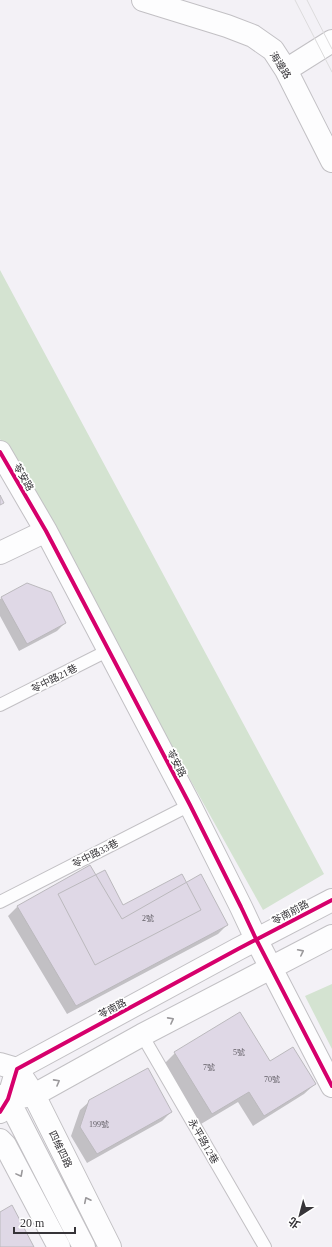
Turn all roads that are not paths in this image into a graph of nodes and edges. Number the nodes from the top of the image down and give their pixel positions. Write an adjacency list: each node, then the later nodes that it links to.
1 (143, 0): 3 (street, 海邊路)
2 (332, 41): 3 (street)
3 (286, 70): 4 (street, 海邊路)
4 (332, 161)
5 (0, 452): 6 (street, 苓安路)
6 (46, 531): 7 (street); 8 (street, 苓安路)
7 (0, 553)
8 (109, 650): 9 (lane, 苓中路21巷); 10 (street, 苓安路)
9 (0, 705)
10 (190, 805): 12 (lane, 苓中路33巷); 14 (street, 苓安路)
11 (332, 900): 14 (street, 苓南前路)
12 (0, 902)
13 (332, 936): 15 (street, one-way to 13)
14 (256, 940): 15 (street, 苓安路); 17 (street, 苓南路)
15 (271, 968): 16 (street, one-way to 15); 18 (street, 苓安路)
16 (142, 1035): 19 (street, one-way to 16); 25 (lane, 永平路12巷)
17 (8, 1066): 19 (street, 四維四路); 20 (street)
18 (332, 1086)
19 (34, 1095): 20 (street); 24 (street, 四維四路, one-way to 19)
20 (3, 1102): 23 (street)
21 (0, 1140): 22 (street, one-way to 22)
22 (59, 1247)
23 (84, 1247)
24 (110, 1247)
25 (265, 1247)

